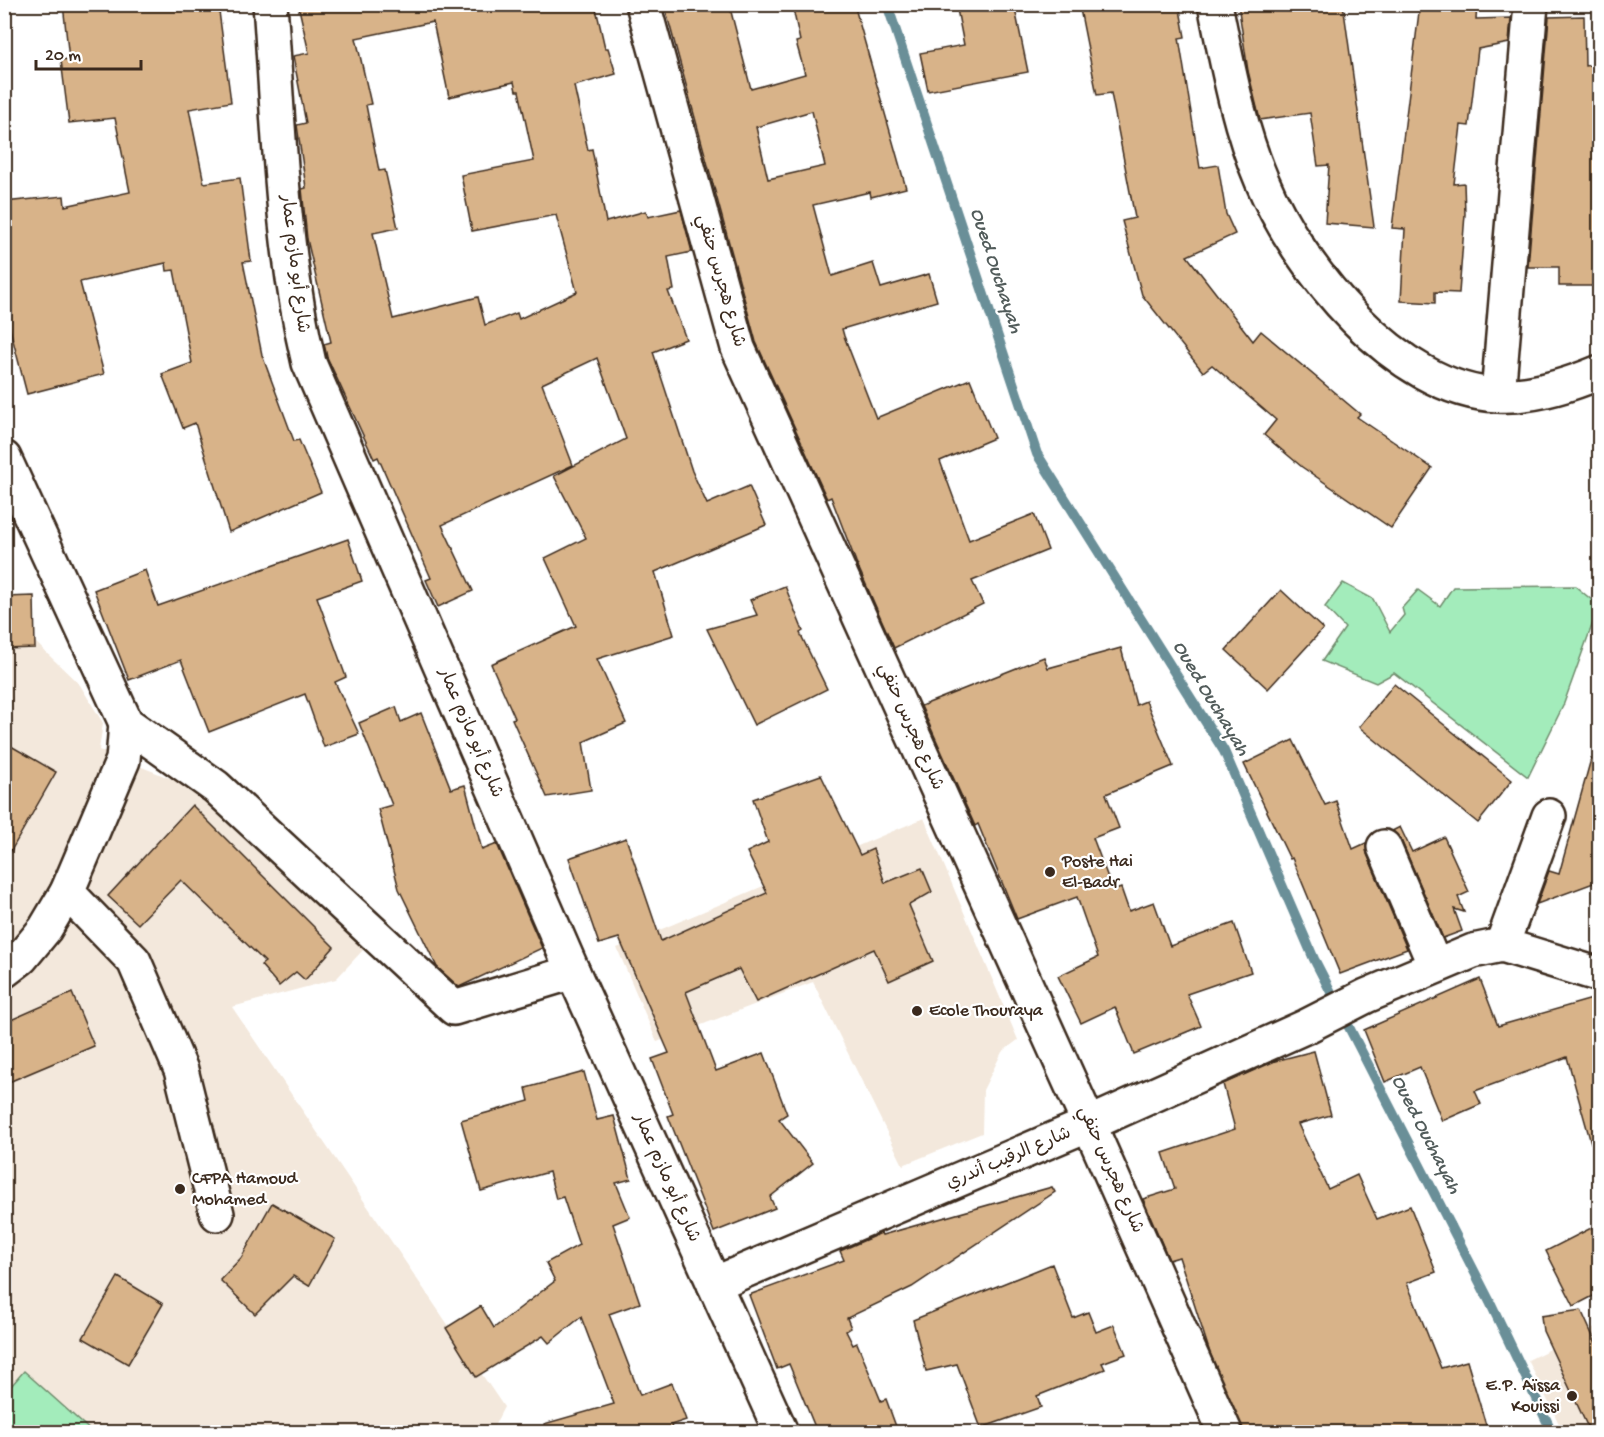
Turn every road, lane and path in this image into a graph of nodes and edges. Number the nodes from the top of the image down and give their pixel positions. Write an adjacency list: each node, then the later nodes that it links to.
1 (270, 4): 15 (street, شارع أبو مازم عمار)
2 (643, 4): 17 (street, شارع هجرس حنفي)
3 (1215, 4): 6 (street)
4 (1531, 4): 6 (street)
5 (1599, 372): 6 (street)
6 (1498, 395)
7 (4, 458): 8 (street)
8 (126, 723): 11 (street); 15 (street)
9 (1549, 816): 12 (street)
10 (1384, 848): 13 (street)
11 (67, 892): 14 (street); 18 (street)
12 (1502, 945): 13 (street, شارع الرقيب أندري); 16 (street)
13 (1435, 966): 17 (street, شارع الرقيب أندري)
14 (4, 971)
15 (573, 972): 19 (street, شارع أبو مازم عمار)
16 (1599, 975)
17 (1089, 1124): 19 (street, شارع الرقيب أندري); 21 (street, شارع هجرس حنفي)
18 (217, 1214)
19 (714, 1284): 20 (street, شارع أبو مازم عمار)
20 (781, 1432)
21 (1225, 1432)

